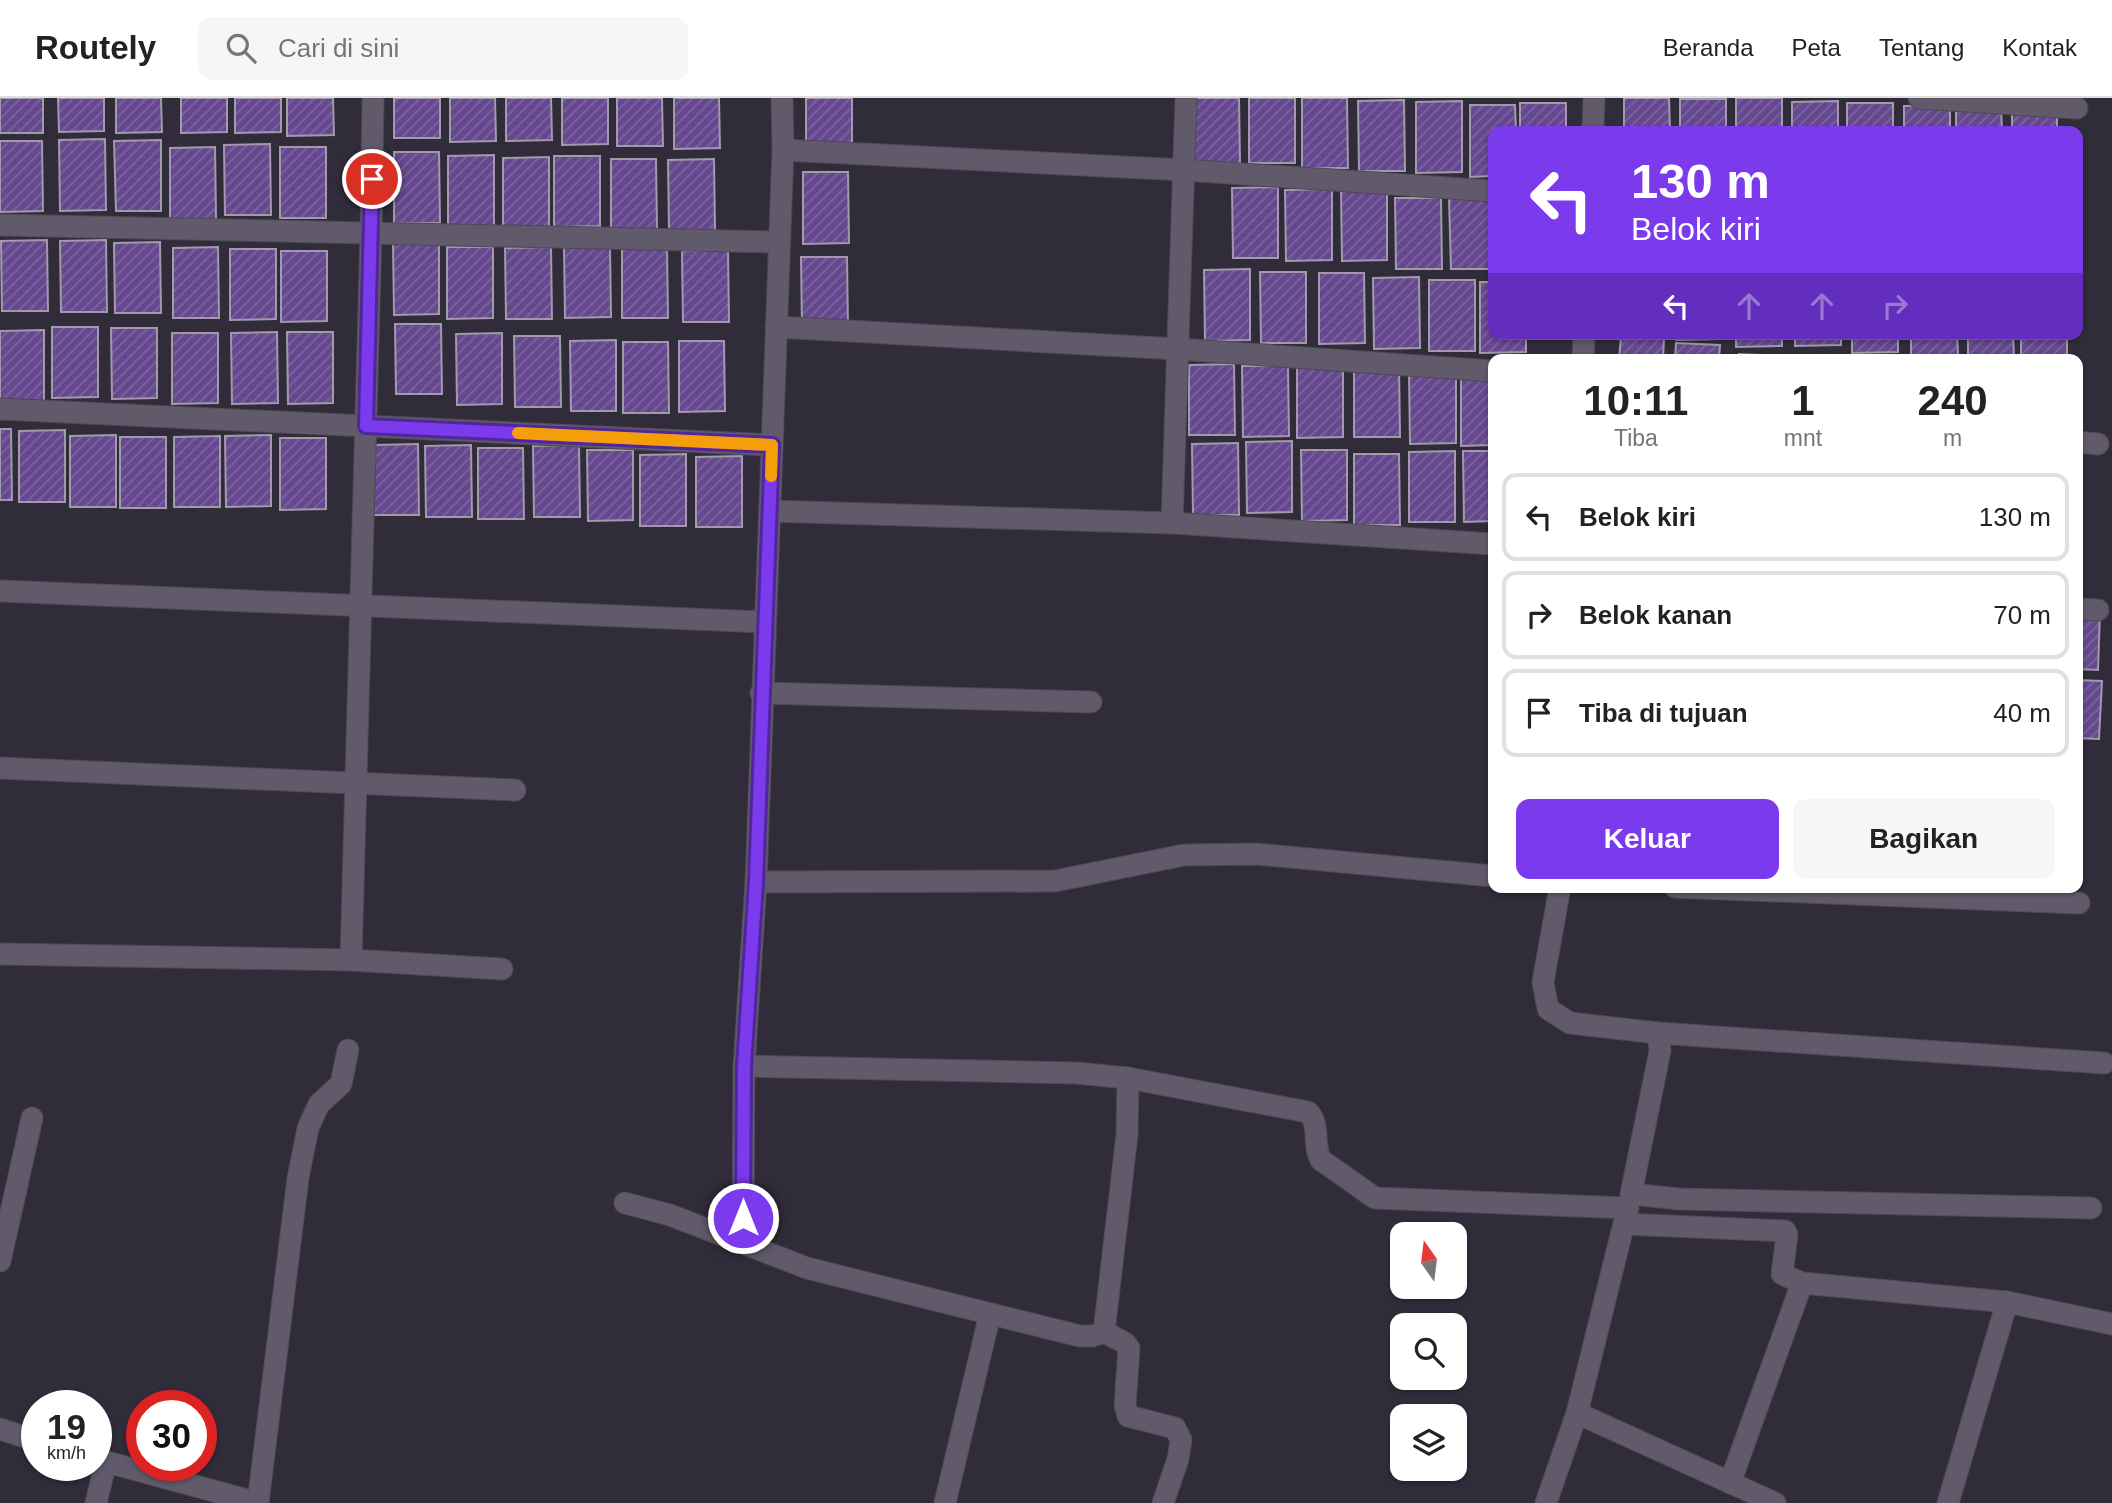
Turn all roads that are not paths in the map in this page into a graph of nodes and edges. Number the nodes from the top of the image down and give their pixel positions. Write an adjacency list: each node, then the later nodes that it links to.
1 (373, 98): 12 (street)
2 (782, 98): 8 (street)
3 (1186, 98): 9 (street)
4 (1594, 98): 7 (street)
5 (1919, 98): 6 (street)
6 (2077, 108)
7 (1593, 126)
8 (782, 150): 9 (street); 13 (street)
9 (1184, 170): 10 (street); 15 (street)
10 (1488, 191)
11 (0, 225): 12 (street)
12 (371, 233): 13 (street); 18 (street)
13 (779, 242): 14 (street)
14 (776, 327): 15 (street); 19 (street)
15 (1178, 349): 16 (street); 21 (street)
16 (1488, 371)
17 (0, 409): 18 (street)
18 (366, 426): 19 (street); 24 (street)
19 (772, 445): 20 (street)
20 (770, 511): 21 (street); 25 (street)
21 (1172, 523): 22 (street)
22 (1488, 544)
23 (0, 591): 24 (street)
24 (360, 606): 25 (street); 29 (street)
25 (765, 622): 26 (street)
26 (761, 693): 27 (street); 32 (street)
27 (1091, 702)
28 (0, 768): 29 (street)
29 (356, 783): 30 (street); 37 (street)
30 (515, 790)
31 (1488, 876): 32 (street)
32 (756, 882): 42 (street)
33 (1559, 893): 39 (street)
34 (1826, 893): 35 (street)
35 (2079, 903)
36 (0, 954): 37 (street)
37 (351, 960): 38 (street)
38 (502, 969)
39 (1658, 1033): 41 (street); 47 (street)
40 (348, 1050): 62 (street)
41 (2104, 1063)
42 (744, 1066): 43 (street); 48 (street)
43 (1128, 1078): 47 (street); 54 (street)
44 (32, 1118): 49 (street)
45 (625, 1203): 48 (street)
46 (2091, 1208): 47 (street)
47 (1628, 1209): 50 (street); 55 (street)
48 (743, 1243): 52 (street)
49 (0, 1261)
50 (1802, 1283): 51 (street); 60 (street)
51 (2007, 1303): 53 (street); 67 (street)
52 (990, 1314): 54 (street); 63 (street)
53 (2112, 1324)
54 (1104, 1332): 64 (street)
55 (1577, 1413): 60 (street); 65 (street)
56 (0, 1429): 57 (street)
57 (21, 1436)
58 (112, 1463): 62 (street)
59 (99, 1481): 61 (street)
60 (1730, 1483): 66 (street)
61 (96, 1503)
62 (258, 1503)
63 (945, 1503)
64 (1164, 1503)
65 (1546, 1503)
66 (1775, 1503)
67 (1948, 1503)

